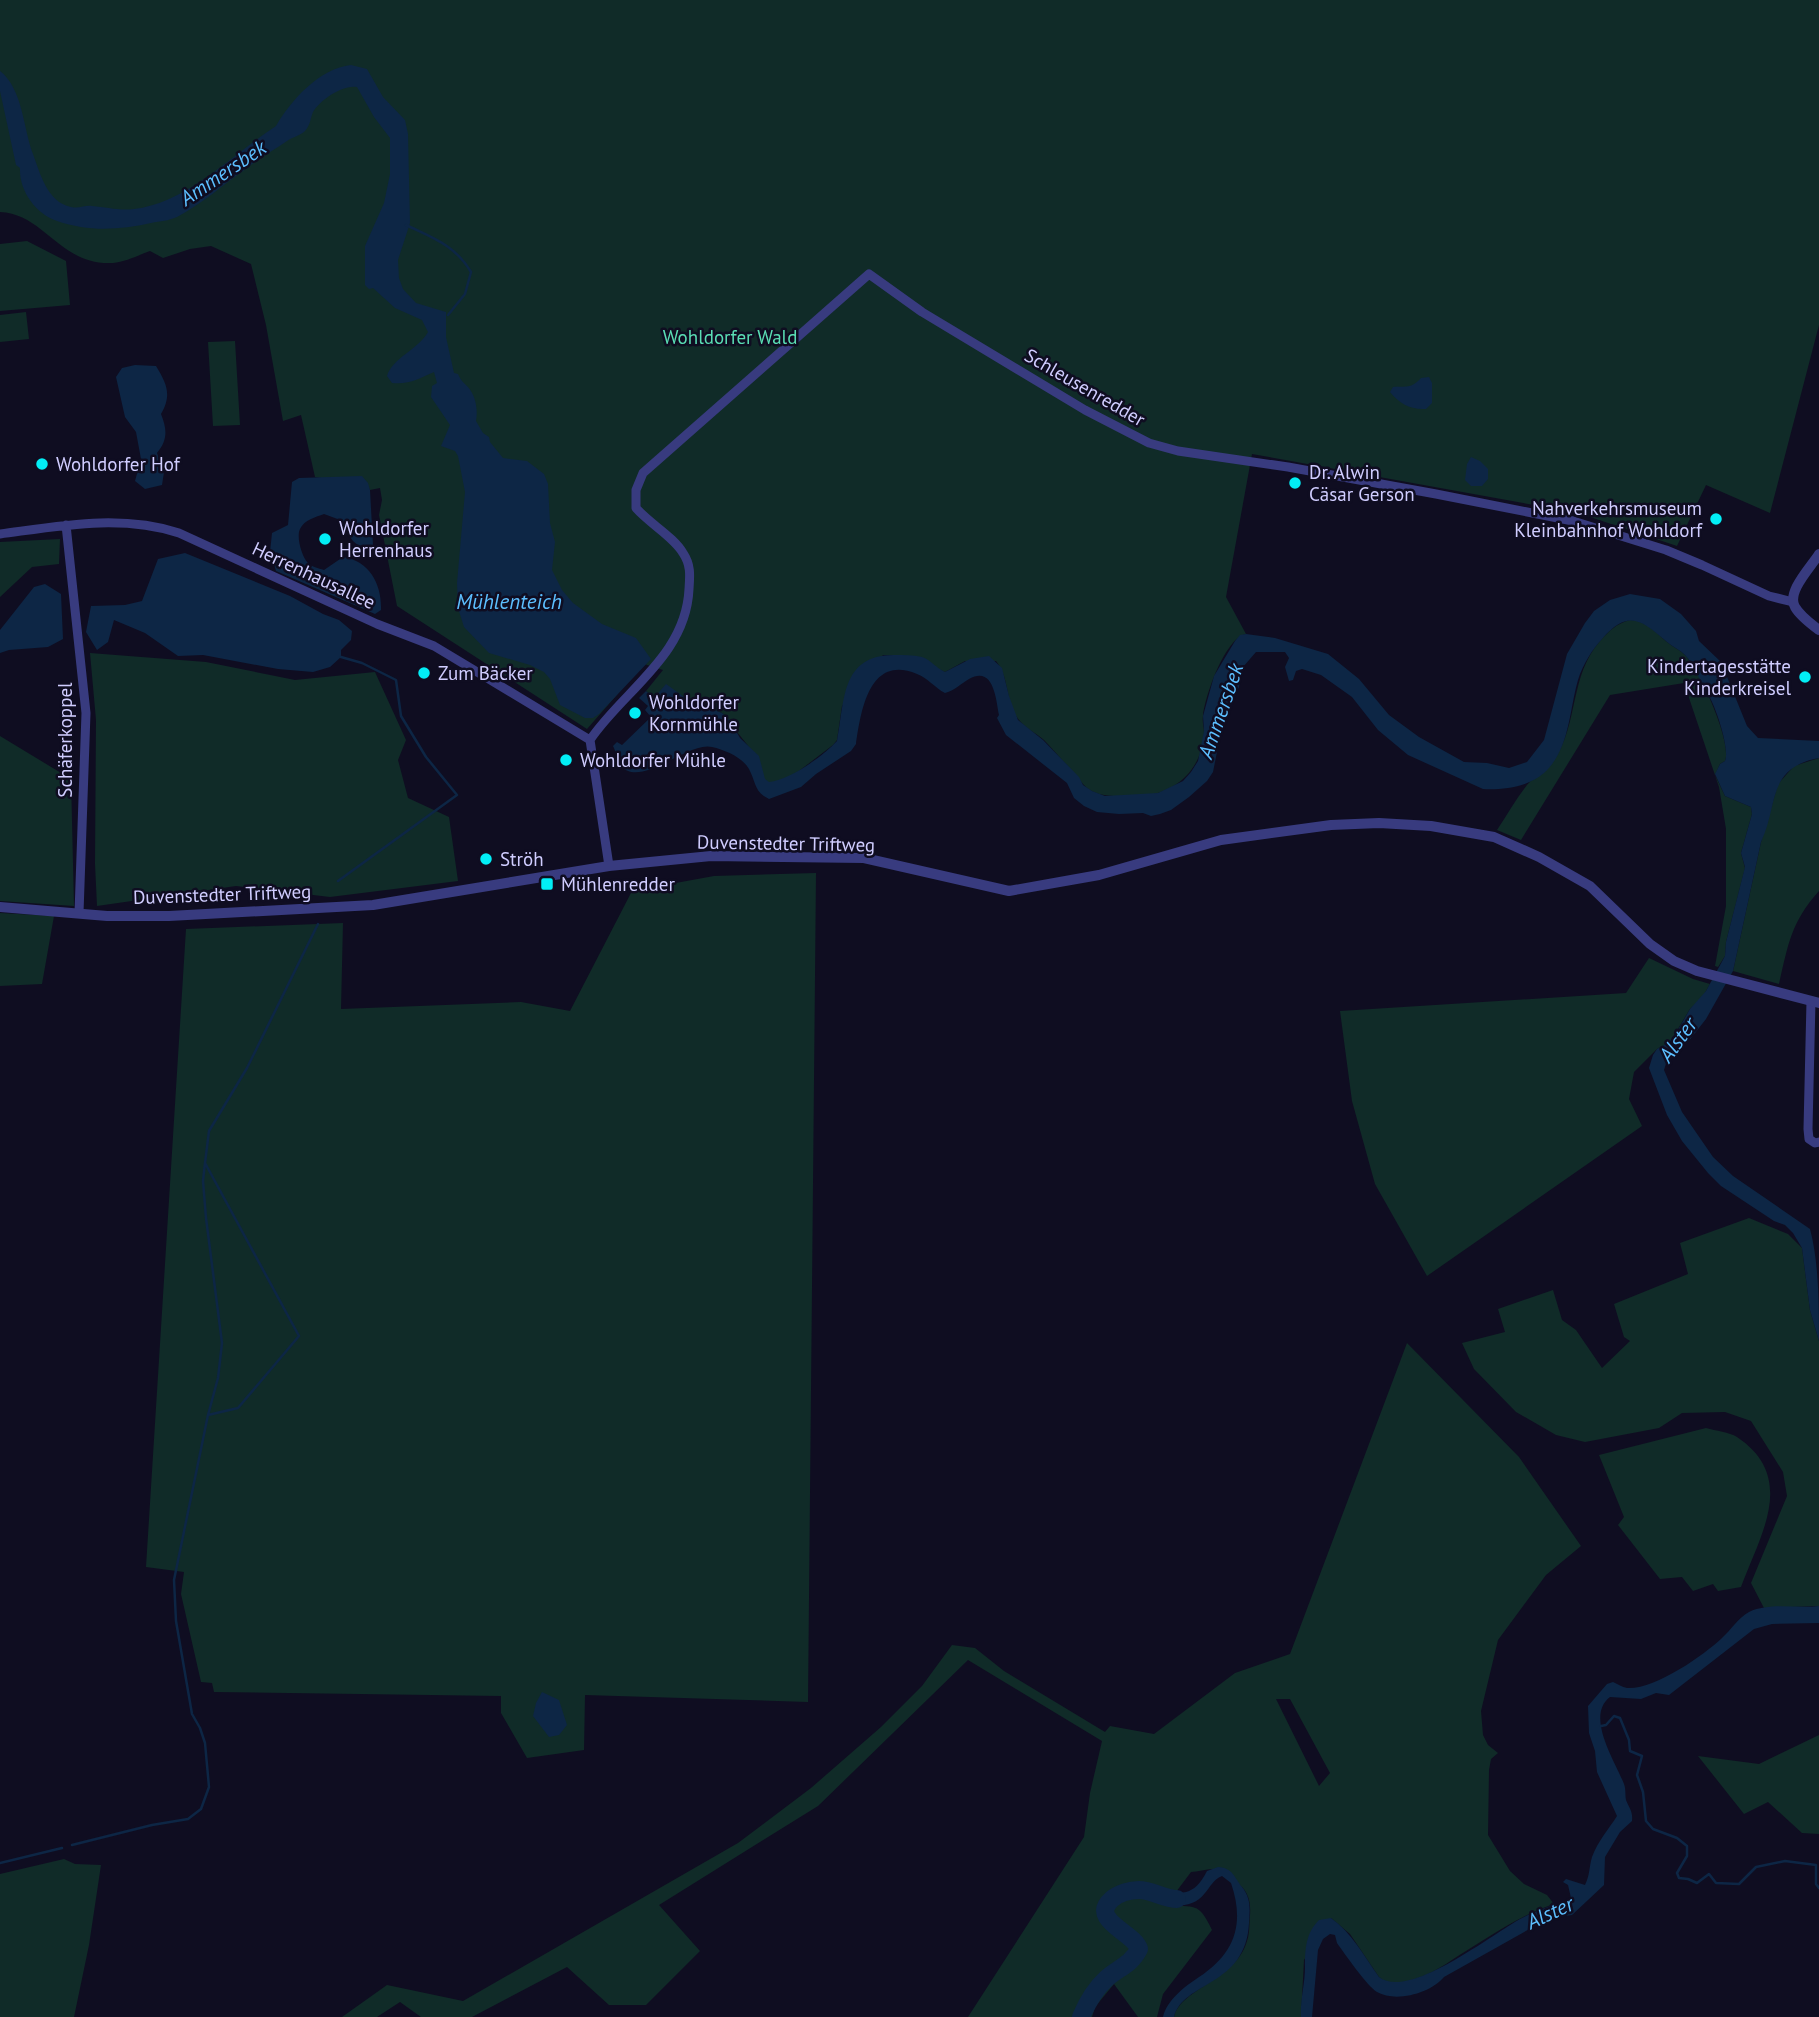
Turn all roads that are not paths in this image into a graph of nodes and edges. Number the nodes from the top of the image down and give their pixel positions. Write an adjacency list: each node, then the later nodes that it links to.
1 (66, 525): 2 (street, Herrenhausallee); 6 (street, Herrenhausallee); 9 (street, Schäferkoppel)
2 (0, 534)
3 (1819, 554): 4 (street)
4 (1793, 602): 5 (street); 6 (street, Schleusenredder)
5 (1819, 630)
6 (590, 740): 7 (street)
7 (609, 866): 9 (street, Duvenstedter Triftweg); 10 (street, Duvenstedter Triftweg)
8 (0, 907): 9 (street, Duvenstedter Triftweg)
9 (79, 913)
10 (1815, 1002): 12 (street, Duvenstedter Triftweg)
11 (1819, 1127): 12 (street)
12 (1808, 1129): 13 (street)
13 (1819, 1142)

